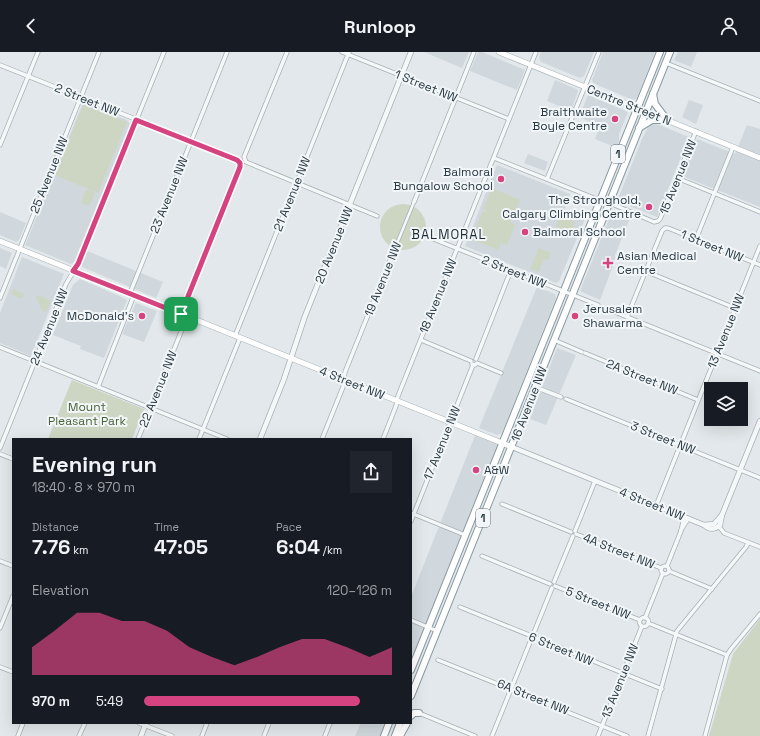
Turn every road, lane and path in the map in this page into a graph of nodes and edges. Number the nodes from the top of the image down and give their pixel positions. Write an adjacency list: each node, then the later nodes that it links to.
1 (38, 52): 18 (street)
2 (99, 52): 22 (street, 25 Avenue NW)
3 (164, 52): 28 (street, 24 Avenue NW)
4 (227, 52): 32 (street, 23 Avenue NW)
5 (287, 52): 39 (street)
6 (342, 52): 14 (street, 1 Street NW)
7 (411, 52): 19 (street, 20 Avenue NW)
8 (474, 52): 23 (street, 19 Avenue NW)
9 (499, 52): 17 (main road, Centre Street N)
10 (536, 52): 17 (street, 18 Avenue NW)
11 (599, 52): 20 (street)
12 (660, 52): 25 (highway, 1)
13 (670, 52): 15 (highway, 1)
14 (349, 53): 19 (street, 1 Street NW); 39 (street, 21 Avenue NW)
15 (666, 63): 21 (highway, 1); 24 (street)
16 (0, 65): 18 (street, 2 Street NW)
17 (531, 65): 20 (main road, Centre Street N); 27 (street, 18 Avenue NW)
18 (28, 76): 22 (street, 2 Street NW); 33 (street)
19 (402, 76): 23 (street, 1 Street NW); 44 (street, 20 Avenue NW)
20 (585, 87): 25 (main road, Centre Street N); 38 (street)
21 (653, 94): 26 (highway, 1); 29 (highway)
22 (81, 97): 28 (street, 2 Street NW); 52 (street, 25 Avenue NW)
23 (456, 98): 27 (street, 1 Street NW); 42 (street, 19 Avenue NW)
24 (760, 101)
25 (637, 108): 26 (main road, Centre Street N); 41 (highway, 16 Avenue NW / 1)
26 (646, 111): 29 (main road, Centre Street N); 30 (highway, 16 Avenue NW / 1)
27 (509, 119): 35 (street, 18 Avenue NW)
28 (136, 120): 32 (street, 2 Street NW); 58 (street, 24 Avenue NW)
29 (667, 120): 30 (highway); 31 (main road, Centre Street N)
30 (639, 128): 43 (highway, 16 Avenue NW / 1)
31 (696, 131): 34 (main road, Centre Street N); 37 (street, 15 Avenue NW)
32 (191, 142): 61 (street, 23 Avenue NW); 67 (street, 2 Street NW)
33 (0, 145)
34 (734, 147): 36 (main road, Centre Street N); 40 (street)
35 (494, 158): 38 (street); 53 (street, 18 Avenue NW)
36 (760, 158)
37 (677, 178): 40 (street); 43 (street, 15 Avenue NW)
38 (547, 179): 41 (street)
39 (296, 184): 44 (street); 70 (street, 21 Avenue NW)
40 (715, 193): 45 (street); 49 (street)
41 (599, 200): 60 (highway, 16 Avenue NW / 1)
42 (414, 202): 54 (street, 19 Avenue NW)
43 (610, 203): 62 (highway, 16 Avenue NW / 1)
44 (350, 206): 46 (street); 75 (street, 20 Avenue NW)
45 (760, 212)
46 (377, 216)
47 (664, 228): 49 (street, 1 Street NW); 59 (street, 15 Avenue NW)
48 (431, 238): 53 (street, 2 Street NW)
49 (696, 239): 55 (street, 1 Street NW)
50 (0, 241): 52 (main road, 4 Street NW)
51 (760, 246): 55 (street, 13 Avenue NW)
52 (19, 249): 58 (main road, 4 Street NW); 63 (street, 25 Avenue NW)
53 (457, 249): 57 (street, 2 Street NW); 71 (street, 18 Avenue NW)
54 (393, 253): 80 (street, 19 Avenue NW)
55 (753, 262): 56 (street, 1 Street NW); 66 (street, 13 Avenue NW)
56 (760, 265)
57 (511, 270): 60 (street, 2 Street NW); 77 (street, 17 Avenue NW)
58 (73, 271): 61 (main road, 4 Street NW); 76 (street, 24 Avenue NW)
59 (645, 271): 66 (street); 69 (street, 15 Avenue NW)
60 (563, 291): 62 (street, 2 Street NW); 97 (highway, 16 Avenue NW / 1)
61 (132, 294): 67 (main road, 4 Street NW); 81 (street, 23 Avenue NW)
62 (572, 295): 64 (street, 2 Street NW); 72 (highway, 16 Avenue NW / 1)
63 (0, 298)
64 (598, 305)
65 (605, 308): 69 (street)
66 (735, 308): 74 (street, 13 Avenue NW)
67 (181, 314): 68 (main road, 4 Street NW)
68 (187, 317): 70 (main road, 4 Street NW); 87 (street, 22 Avenue NW)
69 (627, 317): 74 (street)
70 (237, 337): 75 (main road, 4 Street NW); 90 (street, 21 Avenue NW)
71 (421, 340): 77 (street); 86 (street, 18 Avenue NW)
72 (554, 340): 82 (highway, 16 Avenue NW / 1); 85 (street, 2A Street NW)
73 (0, 348): 76 (street)
74 (717, 354): 78 (street); 85 (street, 13 Avenue NW)
75 (290, 358): 80 (main road, 4 Street NW); 94 (street, 20 Avenue NW)
76 (35, 362): 81 (street); 100 (street, 24 Avenue NW)
77 (474, 362): 79 (street); 89 (street, 17 Avenue NW)
78 (760, 372)
79 (501, 373)
80 (344, 380): 86 (main road, 4 Street NW); 95 (street, 19 Avenue NW)
81 (98, 387): 87 (street)
82 (535, 387): 83 (street); 99 (highway, 16 Avenue NW / 1)
83 (561, 397)
84 (566, 399): 98 (street, 3 Street NW)
85 (698, 400): 98 (street, 13 Avenue NW)
86 (397, 401): 89 (main road, 4 Street NW); 96 (street, 18 Avenue NW)
87 (150, 408): 90 (street); 91 (street, 22 Avenue NW)
88 (760, 421): 103 (street)
89 (450, 423): 97 (main road, 4 Street NW); 108 (street, 17 Avenue NW)
90 (203, 430): 92 (street, 21 Avenue NW); 93 (street)
91 (138, 438)
92 (199, 438)
93 (224, 438)
94 (260, 438)
95 (322, 438)
96 (383, 438)
97 (502, 443): 99 (main road, 4 Street NW); 112 (highway, 16 Avenue NW / 1)
98 (680, 445): 103 (street, 3 Street NW); 107 (street, 13 Avenue NW)
99 (512, 447): 105 (street, 4 Street NW); 134 (highway, 16 Avenue NW / 1)
100 (0, 448)
101 (0, 454): 102 (street)
102 (12, 459)
103 (740, 470): 104 (street, 3 Street NW); 110 (street)
104 (760, 478)
105 (595, 481): 107 (street, 4 Street NW); 111 (street)
106 (502, 504): 111 (street, 4A Street NW)
107 (656, 506): 109 (street, 4 Street NW)
108 (412, 514): 112 (street)
109 (686, 518): 110 (street, 4 Street NW); 118 (street)
110 (716, 525): 113 (street)
111 (574, 533): 119 (street, 4A Street NW); 122 (street)
112 (465, 535): 132 (highway, 16 Avenue NW / 1)
113 (748, 543): 114 (street); 123 (street)
114 (760, 547)
115 (482, 556): 122 (street, 5 Street NW)
116 (0, 560): 117 (street)
117 (12, 566)
118 (667, 566): 119 (street); 120 (street)
119 (661, 568): 121 (street)
120 (669, 571): 121 (street); 123 (street, 4A Street NW)
121 (663, 573): 127 (street)
122 (553, 585): 129 (street, 5 Street NW); 136 (street)
123 (712, 589): 135 (street)
124 (12, 598): 133 (street)
125 (460, 607): 136 (street, 6 Street NW)
126 (760, 614): 137 (street)
127 (645, 618): 129 (street); 130 (street)
128 (412, 620): 132 (street)
129 (640, 620): 131 (street)
130 (648, 624): 131 (street); 135 (street)
131 (642, 626): 142 (street, 13 Avenue NW)
132 (428, 627): 134 (street); 140 (highway, 16 Avenue NW / 1)
133 (0, 628)
134 (437, 630): 145 (highway, 16 Avenue NW / 1)
135 (676, 635): 137 (street); 144 (street)
136 (532, 637): 142 (street, 6 Street NW); 143 (street)
137 (727, 655): 173 (street)
138 (438, 660): 143 (street, 6A Street NW)
139 (0, 667): 141 (street)
140 (412, 667)
141 (12, 672)
142 (623, 674): 144 (street, 6 Street NW); 157 (street, 13 Avenue NW)
143 (511, 688): 157 (street, 6A Street NW); 169 (street)
144 (662, 689): 172 (street)
145 (412, 693)
146 (419, 713): 147 (highway); 168 (street)
147 (412, 715)
148 (24, 724): 158 (street)
149 (85, 724): 159 (street)
150 (146, 724): 160 (street); 161 (street)
151 (207, 724): 162 (street)
152 (269, 724): 163 (street)
153 (330, 724): 164 (street)
154 (389, 724): 165 (highway)
155 (400, 724): 166 (highway)
156 (406, 724): 167 (highway)
157 (602, 725): 170 (street, 13 Avenue NW); 171 (street, 6A Street NW)
158 (18, 736)
159 (79, 736)
160 (141, 736)
161 (172, 736)
162 (202, 736)
163 (264, 736)
164 (325, 736)
165 (384, 736)
166 (395, 736)
167 (400, 736)
168 (475, 736)
169 (492, 736)
170 (598, 736)
171 (627, 736)
172 (648, 736)
173 (705, 736)

